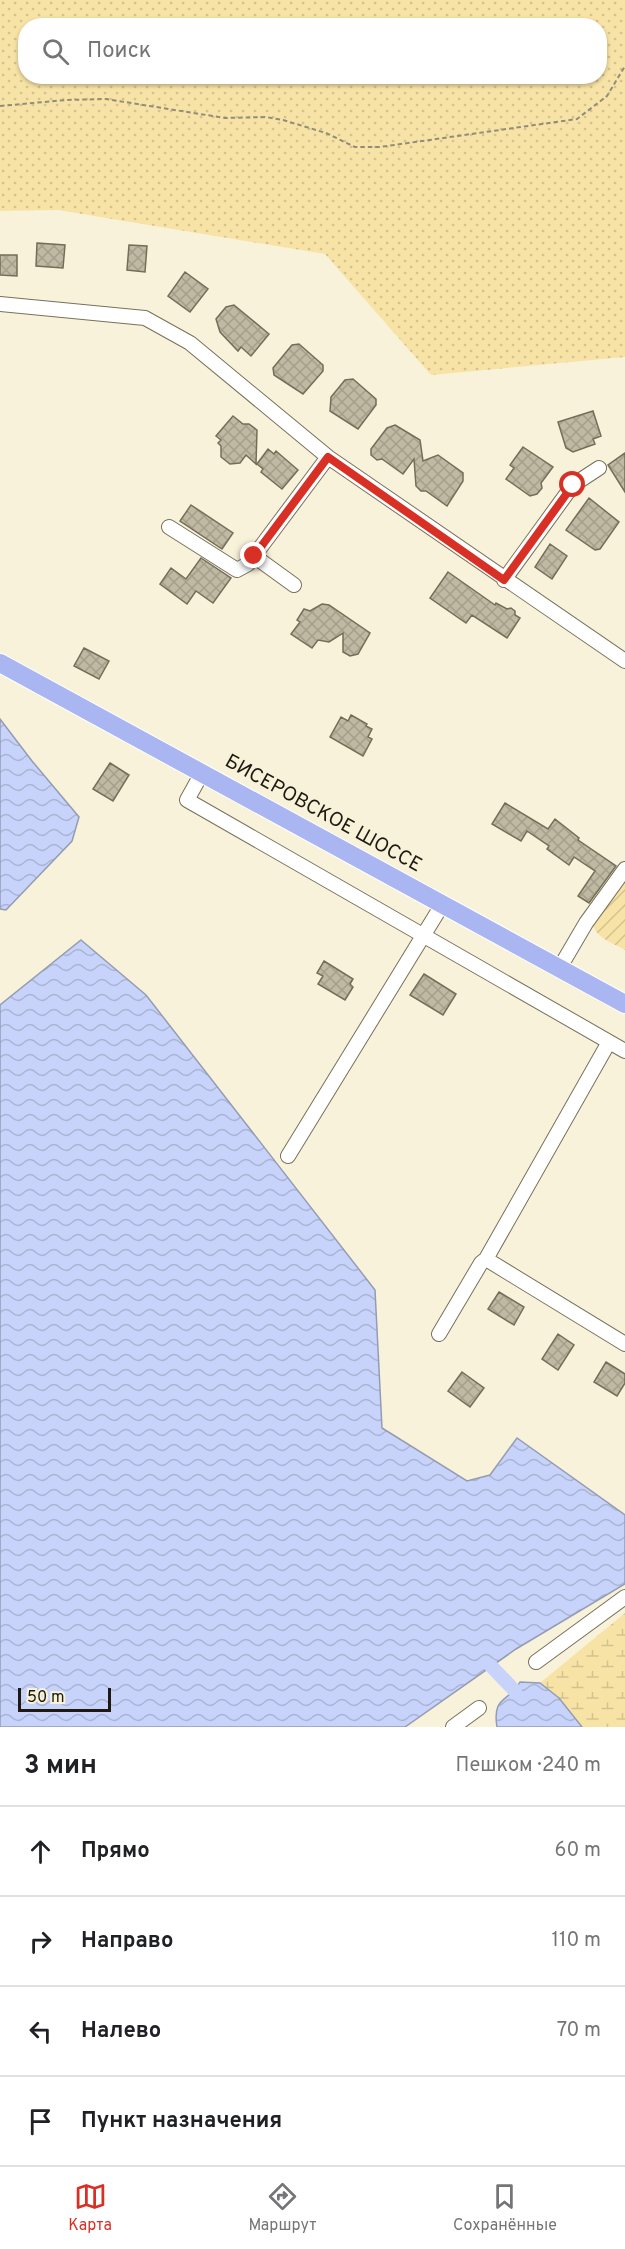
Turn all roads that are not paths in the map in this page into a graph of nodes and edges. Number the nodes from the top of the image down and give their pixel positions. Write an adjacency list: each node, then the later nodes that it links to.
1 (0, 304): 2 (lane)
2 (328, 457): 5 (lane); 6 (lane)
3 (599, 468): 6 (lane)
4 (169, 527): 5 (lane)
5 (254, 556): 7 (lane)
6 (504, 580): 8 (lane)
7 (294, 585)
8 (625, 661)
9 (0, 663): 10 (main road, БИСЕРОВСКОЕ ШОССЕ)
10 (202, 773): 12 (main road, БИСЕРОВСКОЕ ШОССЕ); 13 (lane)
11 (625, 869): 14 (lane)
12 (442, 905): 13 (lane); 14 (main road, БИСЕРОВСКОЕ ШОССЕ)
13 (425, 936): 16 (lane); 18 (lane)
14 (559, 969): 15 (main road, БИСЕРОВСКОЕ ШОССЕ)
15 (625, 1004)
16 (609, 1042): 17 (lane); 19 (lane)
17 (625, 1051)
18 (288, 1156)
19 (486, 1259): 20 (lane); 21 (lane)
20 (439, 1334)
21 (625, 1344)
22 (625, 1597): 23 (lane)
23 (536, 1662)
24 (479, 1708): 25 (lane)
25 (453, 1727)

